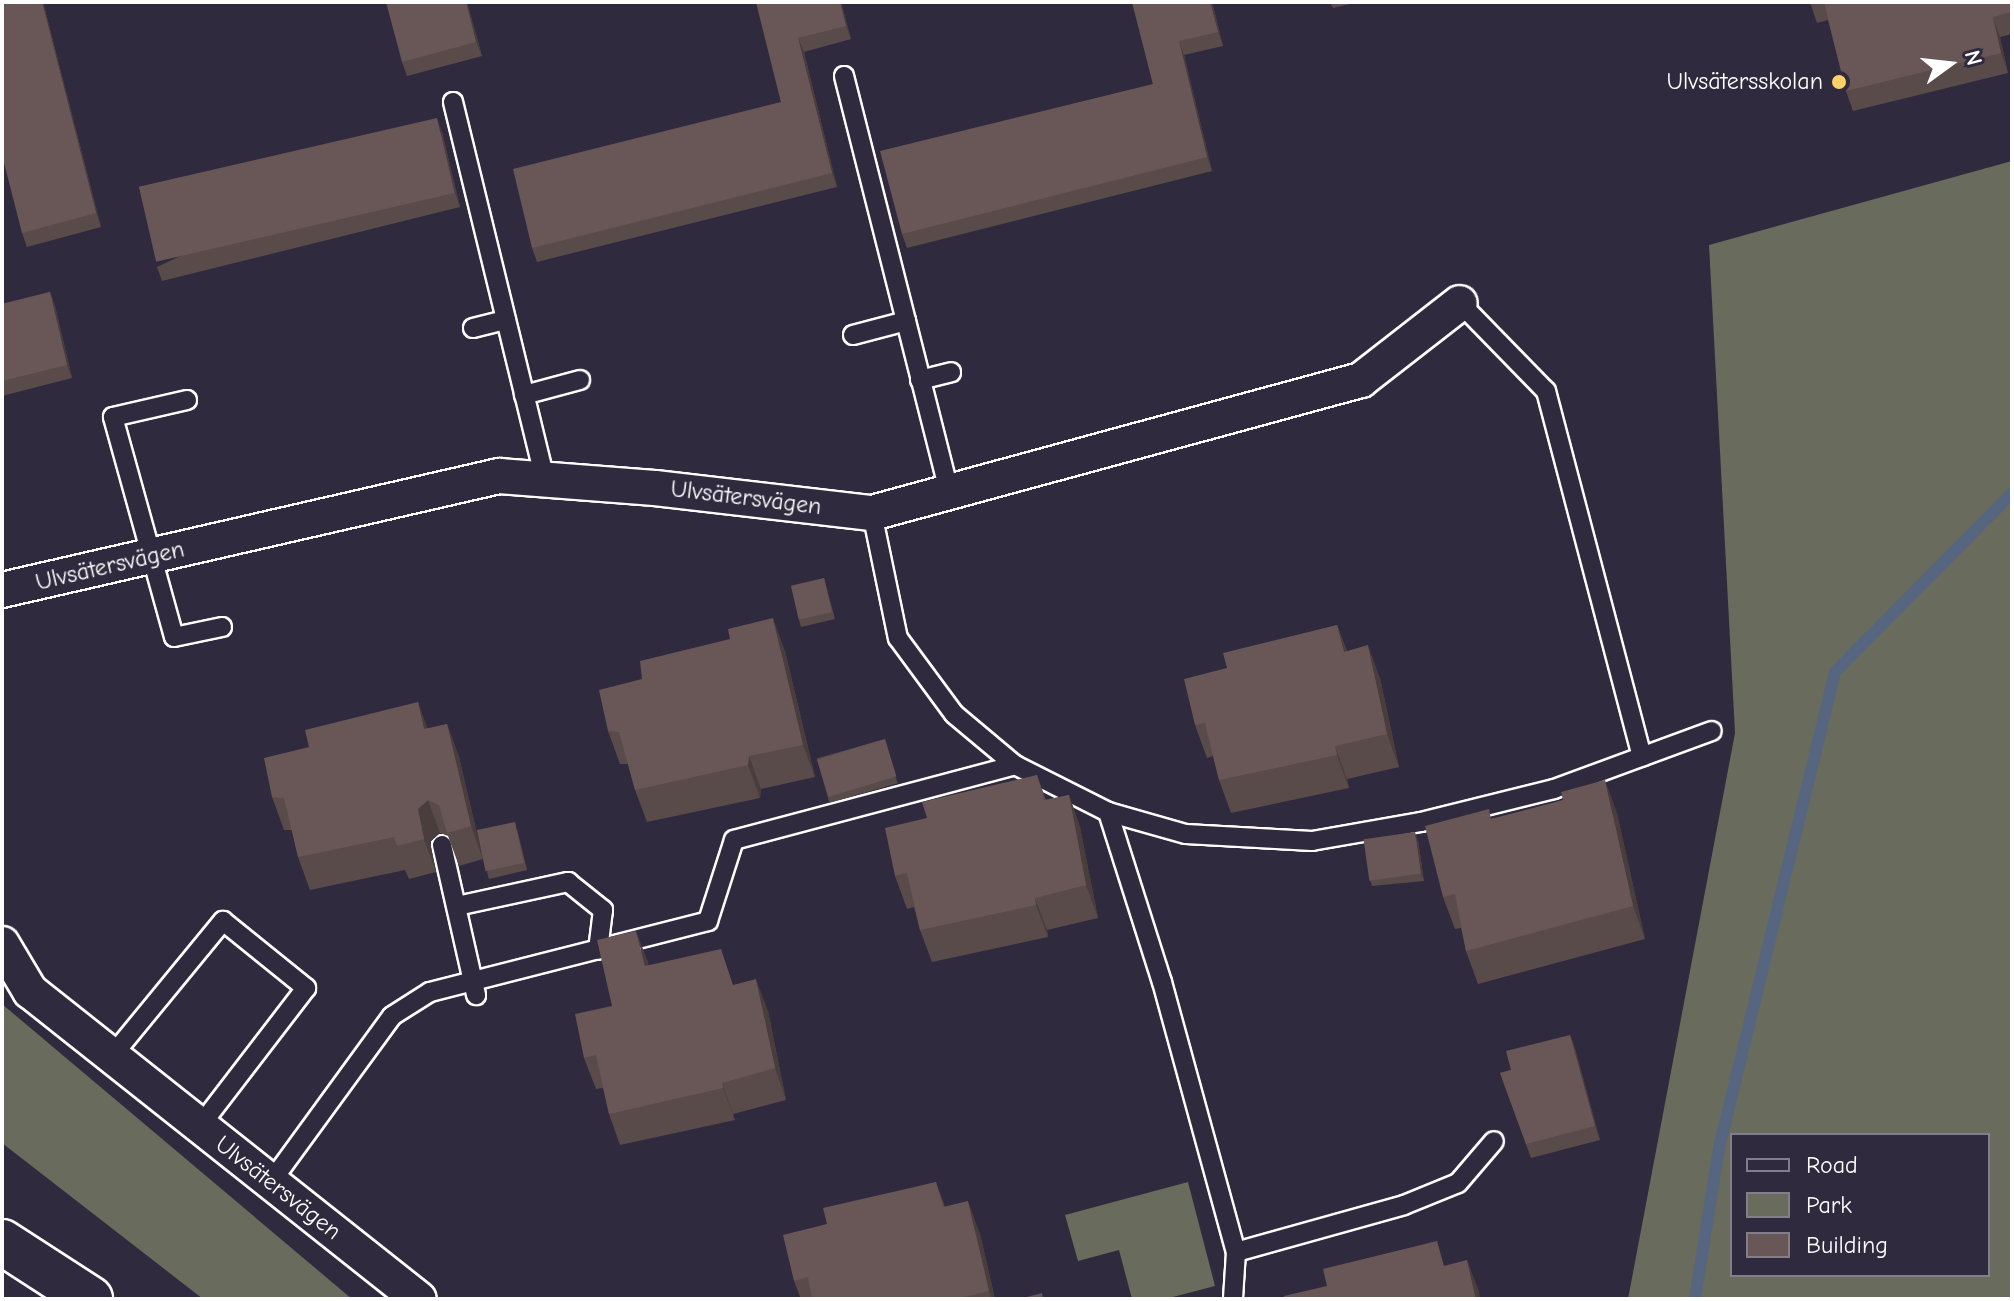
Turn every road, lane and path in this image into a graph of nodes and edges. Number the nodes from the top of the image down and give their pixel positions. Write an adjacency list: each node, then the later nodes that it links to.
1 (844, 76): 5 (lane)
2 (453, 102): 4 (lane)
3 (1460, 303): 14 (street, Ulvsätersvägen); 20 (lane)
4 (506, 320): 6 (lane); 11 (lane)
5 (906, 321): 7 (lane); 10 (lane)
6 (473, 328)
7 (853, 335)
8 (951, 372): 10 (lane)
9 (580, 380): 11 (lane)
10 (920, 380): 14 (lane)
11 (524, 395): 13 (lane)
12 (187, 400): 16 (lane)
13 (545, 480): 15 (street, Ulvsätersvägen); 16 (street, Ulvsätersvägen)
14 (950, 495): 15 (street, Ulvsätersvägen)
15 (872, 513): 21 (lane)
16 (150, 556): 17 (street, Ulvsätersvägen); 18 (lane)
17 (2, 590)
18 (222, 627)
19 (1712, 731): 20 (lane)
20 (1642, 757): 22 (lane)
21 (1015, 765): 22 (lane); 26 (lane)
22 (1108, 812): 33 (lane)
23 (442, 845): 24 (lane)
24 (457, 906): 26 (lane); 27 (lane)
25 (2, 944): 28 (street, Ulvsätersvägen)
26 (598, 950): 27 (lane)
27 (476, 988): 31 (lane)
28 (112, 1056): 29 (street, Ulvsätersvägen); 29 (lane)
29 (200, 1126): 31 (street, Ulvsätersvägen)
30 (1494, 1141): 33 (lane)
31 (271, 1182): 36 (street, Ulvsätersvägen)
32 (2, 1244): 34 (street); 35 (street)
33 (1236, 1252): 37 (lane)
34 (58, 1299)
35 (90, 1299)
36 (419, 1299)
37 (1233, 1299)

